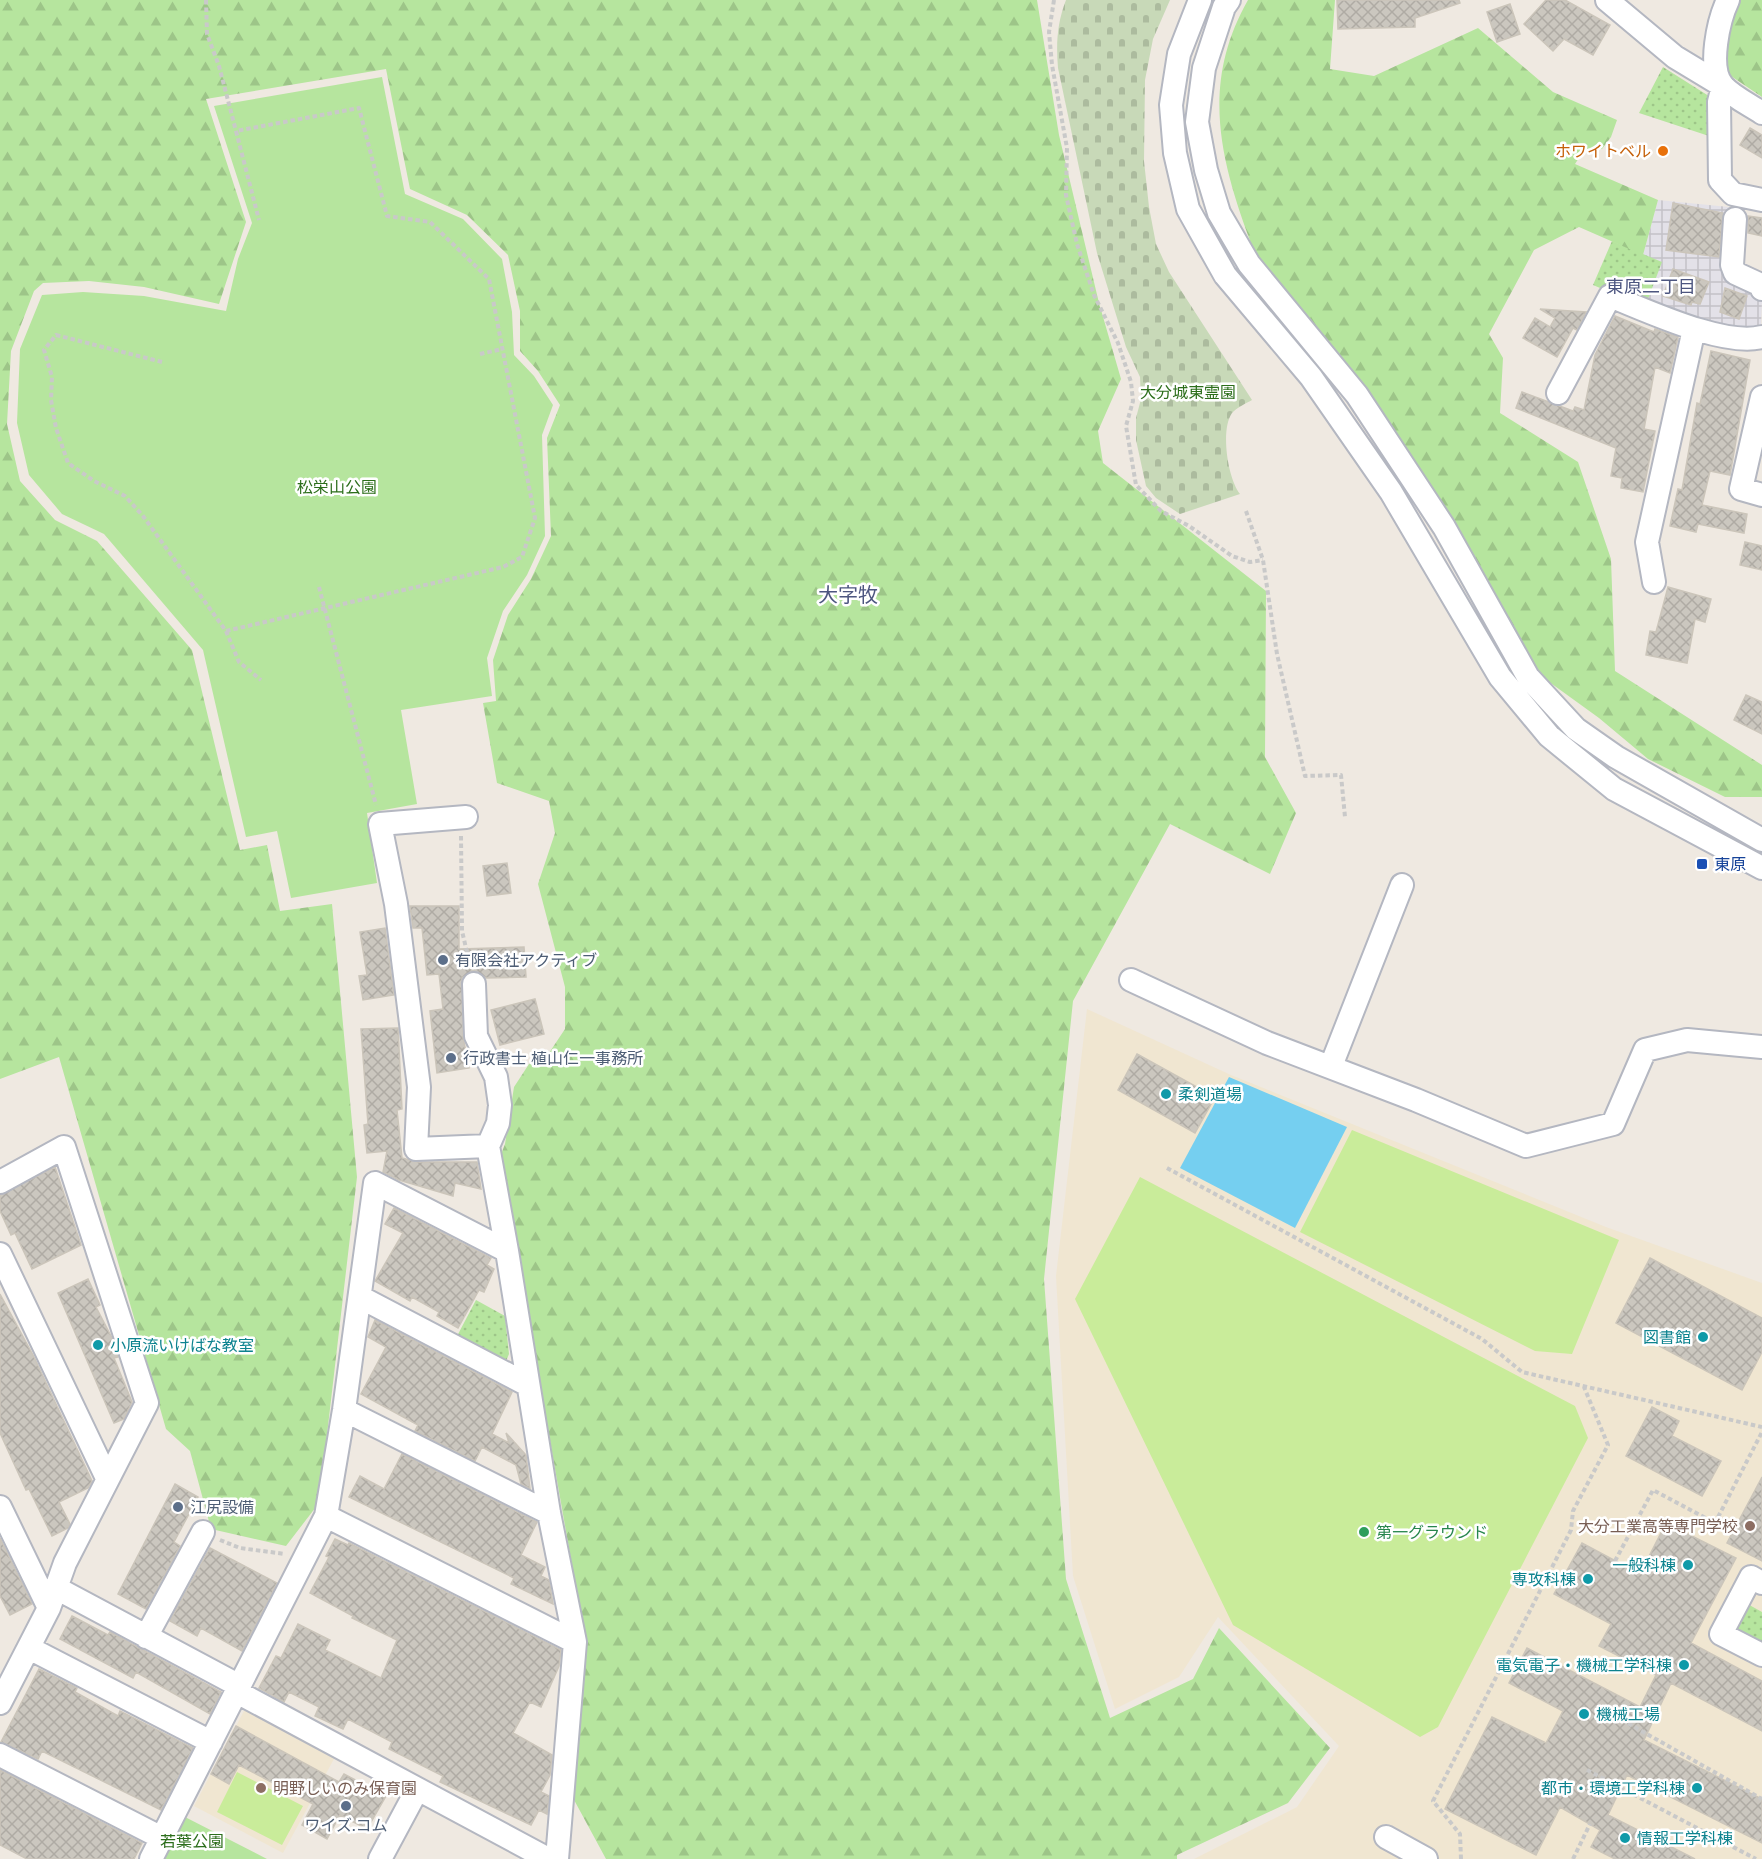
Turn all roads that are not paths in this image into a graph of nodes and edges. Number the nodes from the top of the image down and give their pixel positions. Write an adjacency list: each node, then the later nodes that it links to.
1 (1200, 0): 18 (street)
2 (1229, 0): 17 (street)
3 (1607, 0): 5 (street)
4 (1728, 0): 5 (street)
5 (1723, 86): 6 (street); 7 (street)
6 (1762, 113)
7 (1762, 200)
8 (1735, 219): 9 (street)
9 (1762, 289)
10 (1694, 329): 11 (street); 12 (street); 15 (street)
11 (1762, 337)
12 (1558, 393)
13 (1762, 396): 14 (street)
14 (1762, 495)
15 (1654, 582)
16 (463, 818): 24 (street)
17 (1762, 840)
18 (1762, 868)
19 (1402, 885): 23 (street)
20 (1131, 980): 23 (street)
21 (474, 984): 24 (street)
22 (1762, 1047): 23 (street)
23 (1331, 1066)
24 (488, 1146): 26 (street)
25 (0, 1182): 31 (street)
26 (507, 1251): 28 (street); 29 (street)
27 (0, 1254): 31 (street)
28 (360, 1297): 29 (street); 30 (street)
29 (528, 1385): 33 (street)
30 (344, 1410): 33 (street); 34 (street)
31 (107, 1478): 37 (street)
32 (0, 1507): 37 (street)
33 (549, 1513): 39 (street)
34 (326, 1516): 39 (street); 42 (street)
35 (203, 1532): 38 (street)
36 (1762, 1583): 41 (street)
37 (53, 1599): 38 (street); 40 (street)
38 (146, 1637): 42 (street)
39 (575, 1642): 52 (street)
40 (29, 1648): 43 (street); 44 (street)
41 (1762, 1655)
42 (237, 1692): 44 (street); 46 (street)
43 (0, 1703)
44 (211, 1742): 48 (street)
45 (0, 1755): 48 (street)
46 (417, 1790): 50 (street); 51 (street)
47 (1386, 1837): 53 (street)
48 (162, 1838): 49 (street)
49 (152, 1859)
50 (380, 1859)
51 (548, 1859)
52 (557, 1859)
53 (1426, 1859)

